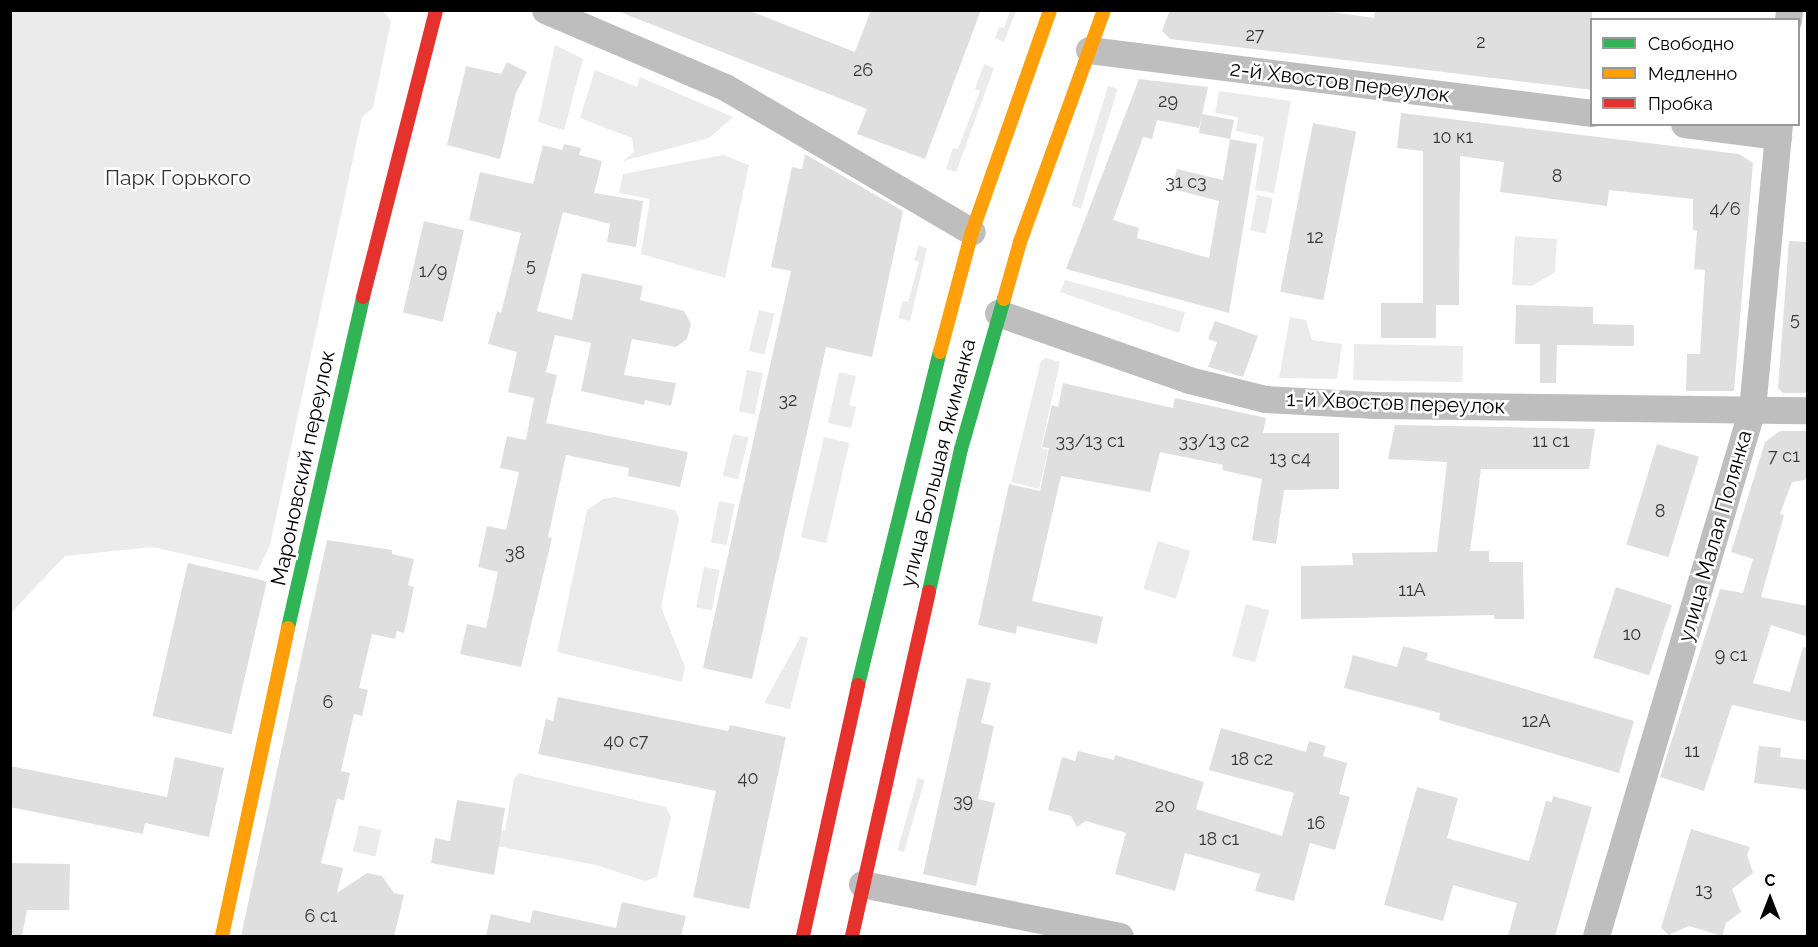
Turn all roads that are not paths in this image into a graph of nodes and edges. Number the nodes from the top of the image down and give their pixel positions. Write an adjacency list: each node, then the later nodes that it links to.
1 (436, 10): 14 (main road, Мароновский переулок)
2 (546, 10): 9 (street)
3 (1050, 10): 9 (main road, улица Большая Якиманка)
4 (1104, 10): 5 (main road, улица Большая Якиманка)
5 (1089, 50): 6 (street, 2-й Хвостов переулок); 10 (main road, улица Большая Якиманка)
6 (1590, 113)
7 (1715, 126): 8 (street)
8 (1778, 130): 11 (street, улица Малая Полянка)
9 (972, 232): 15 (main road, улица Большая Якиманка)
10 (998, 313): 11 (street, 1-й Хвостов переулок); 13 (main road, улица Большая Якиманка)
11 (1752, 409): 12 (street, 1-й Хвостов переулок); 18 (street, улица Малая Полянка)
12 (1808, 410)
13 (862, 884): 16 (main road, улица Большая Якиманка); 17 (street)
14 (222, 936)
15 (803, 936)
16 (852, 936)
17 (1120, 936)
18 (1596, 936)

